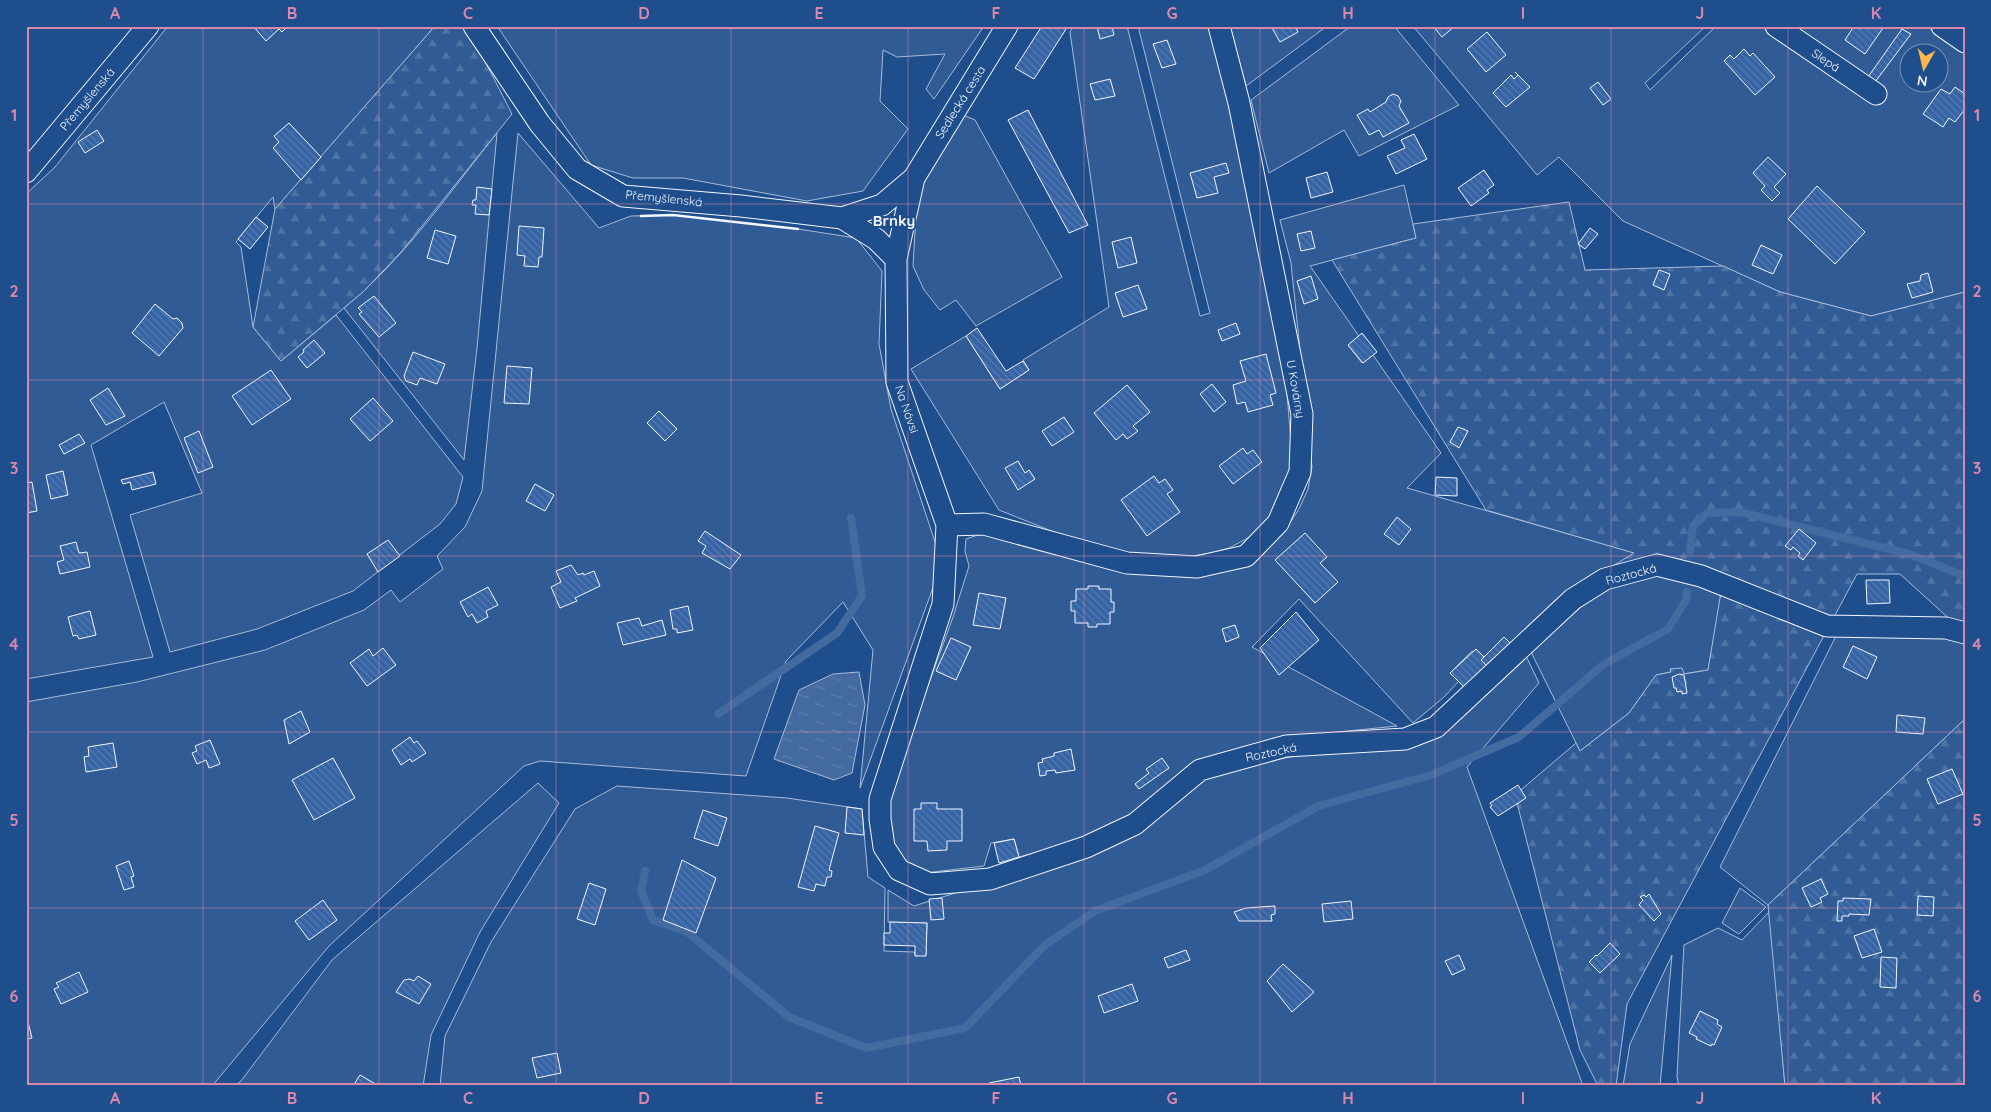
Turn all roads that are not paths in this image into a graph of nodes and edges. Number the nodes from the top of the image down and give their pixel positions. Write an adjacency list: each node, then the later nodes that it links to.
1 (148, 26): 9 (street, Přemyšlenská)
2 (474, 26): 11 (street, Přemyšlenská)
3 (1007, 26): 10 (street, Sedlecká cesta)
4 (1219, 26): 13 (street, U Kovárny)
5 (1776, 26): 8 (street, Slepá)
6 (1942, 26): 7 (street)
7 (1965, 42)
8 (1876, 94)
9 (26, 172)
10 (914, 178): 11 (street); 12 (street, Na Návsi)
11 (842, 218): 12 (street)
12 (896, 259): 13 (street, Na Návsi)
13 (947, 525): 14 (street, Roztocká)
14 (1965, 634)

